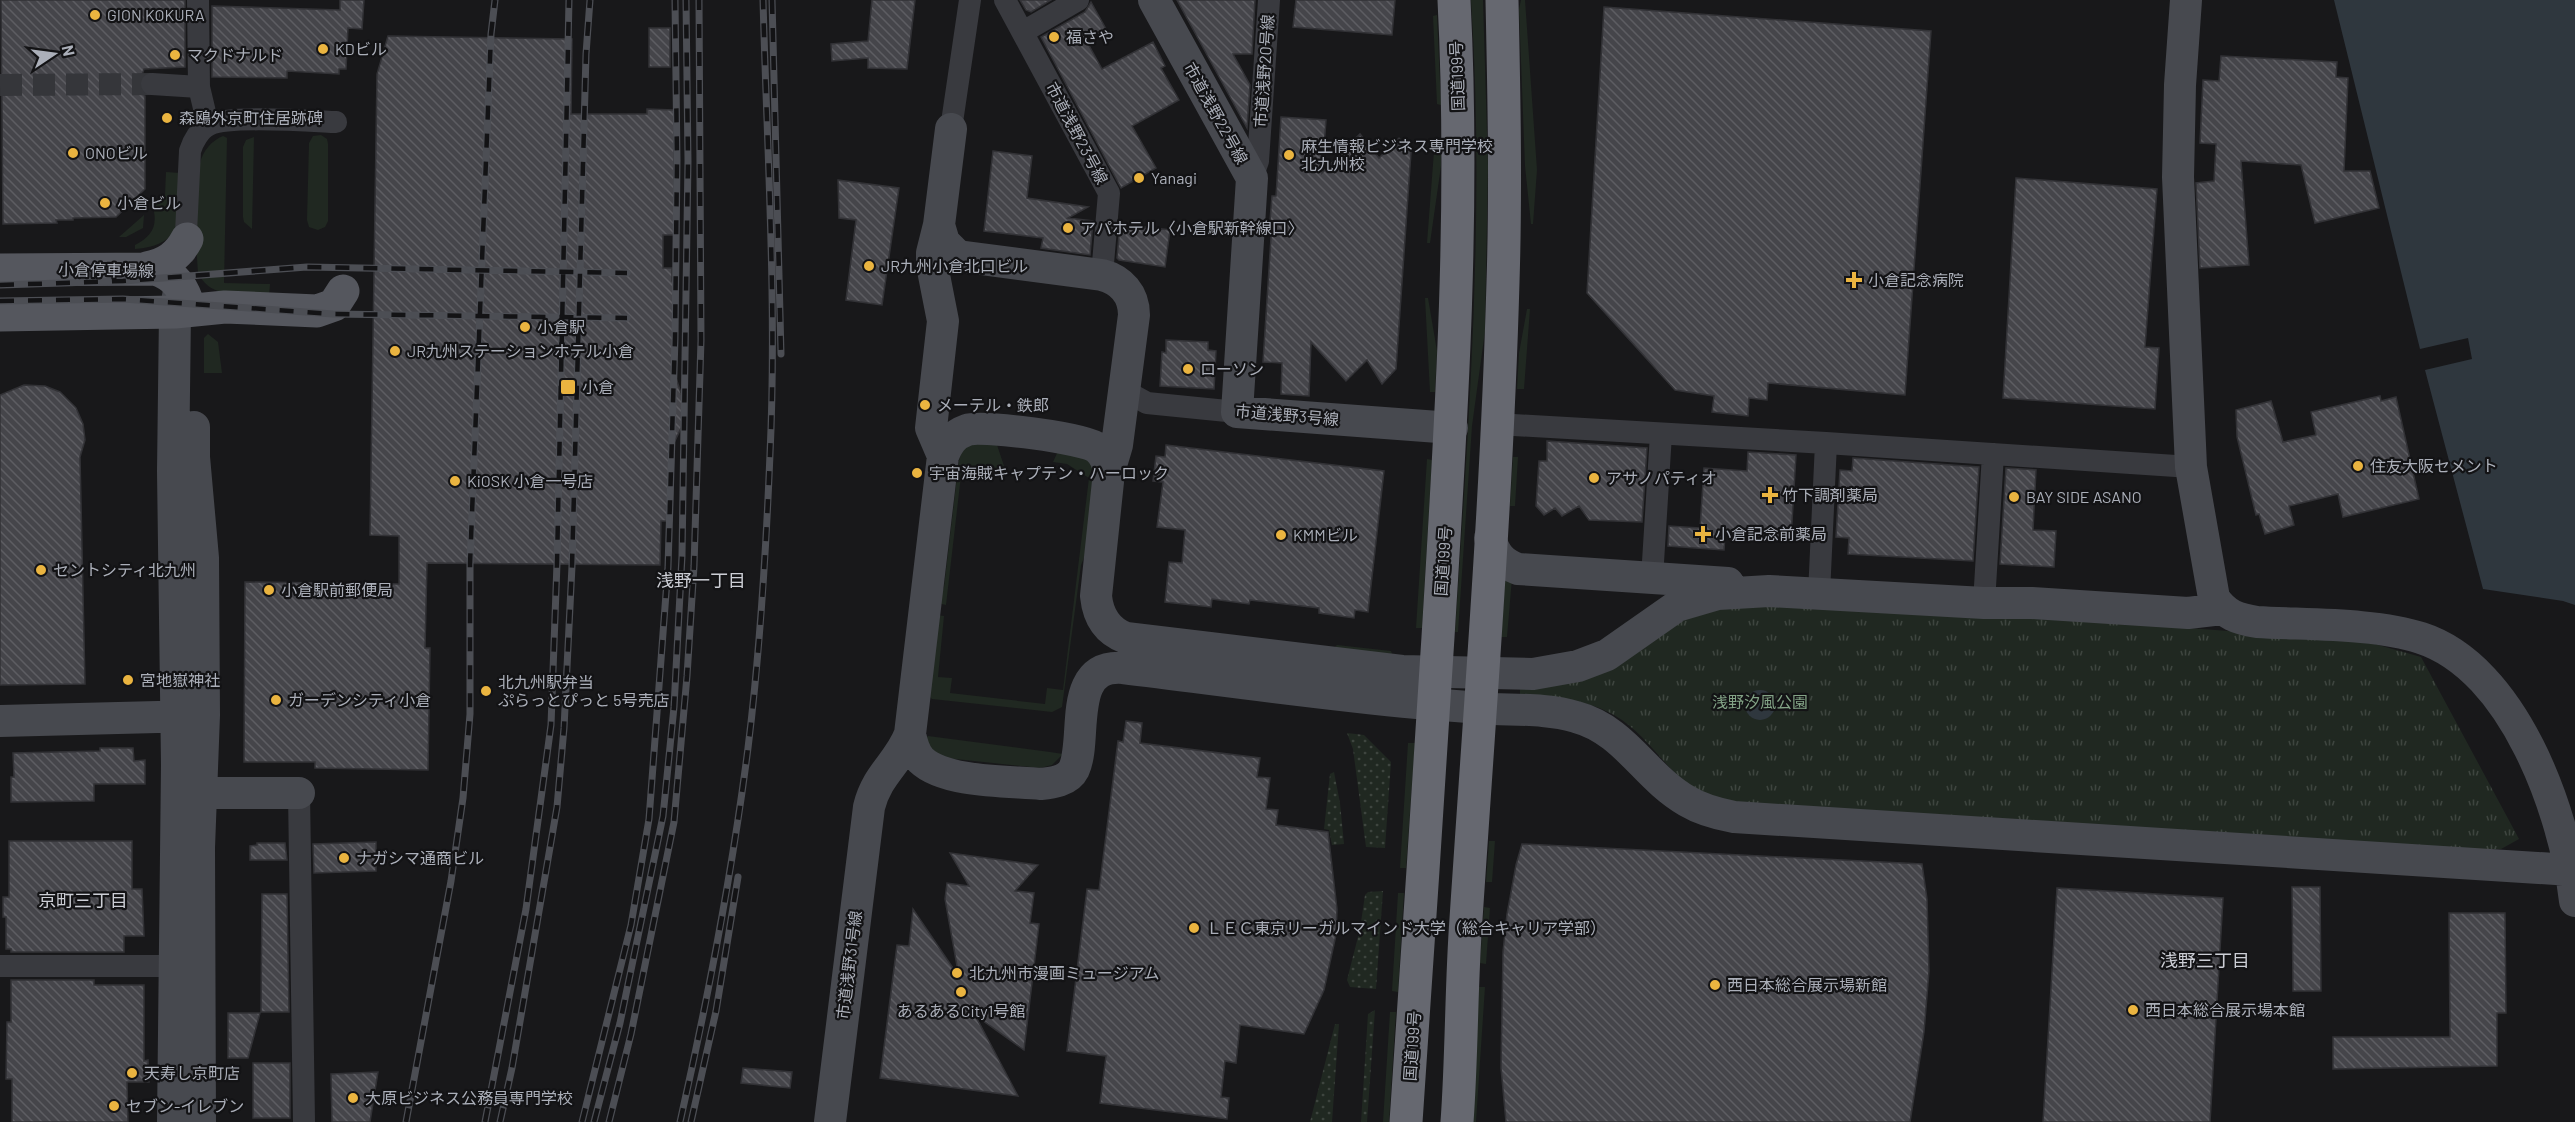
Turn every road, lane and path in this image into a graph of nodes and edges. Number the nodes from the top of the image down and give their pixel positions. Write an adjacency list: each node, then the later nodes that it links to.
1 (198, 0): 12 (street)
2 (970, 0): 15 (street)
3 (1005, 0): 10 (street, 市道浅野23号線)
4 (1078, 0): 10 (street)
5 (1154, 0): 16 (street, 市道浅野22号線)
6 (1269, 0): 16 (street, 市道浅野20号線)
7 (1454, 0): 28 (highway, 国道199号)
8 (1502, 0): 27 (highway)
9 (2186, 0): 33 (street)
10 (1023, 32): 21 (street, 市道浅野23号線)
11 (152, 84): 12 (street)
12 (199, 87): 14 (street)
13 (336, 122): 14 (street)
14 (208, 125): 17 (street)
15 (951, 129): 18 (street)
16 (1252, 178): 26 (street, 市道浅野22号線)
17 (187, 239): 19 (main road); 23 (street)
18 (943, 245): 21 (street); 32 (street)
19 (147, 267): 20 (main road, 小倉停車場線); 23 (main road, 小倉停車場線)
20 (0, 270)
21 (1101, 276): 25 (street)
22 (344, 291): 23 (main road)
23 (182, 302): 24 (main road); 45 (street)
24 (0, 315)
25 (1125, 392): 26 (street, 市道浅野3号線); 34 (street)
26 (1237, 412): 28 (street, 市道浅野3号線)
27 (1497, 424): 29 (street); 35 (highway)
28 (1452, 428): 41 (highway, 国道199号)
29 (1661, 434): 30 (street); 36 (street)
30 (1826, 443): 31 (street); 38 (street)
31 (1993, 454): 33 (street); 39 (street)
32 (943, 456): 34 (street); 47 (street)
33 (2191, 467): 40 (street)
34 (1109, 472): 41 (street)
35 (1490, 538): 36 (street); 42 (highway)
36 (1652, 578): 37 (street)
37 (1746, 592): 38 (street); 42 (street)
38 (1819, 594): 39 (street)
39 (1984, 603): 40 (street)
40 (2222, 609): 52 (street)
41 (1436, 672): 42 (street); 43 (highway, 国道199号)
42 (1482, 673): 44 (highway)
43 (1434, 704): 44 (street); 48 (street); 61 (highway, 国道199号)
44 (1480, 708): 52 (street); 54 (highway)
45 (190, 716): 46 (street); 49 (street)
46 (0, 721)
47 (910, 734): 48 (street); 51 (street, 市道浅野31号線)
48 (933, 769): 51 (street)
49 (189, 793): 50 (street); 56 (street); 58 (street)
50 (299, 793): 59 (street)
51 (869, 807): 60 (street, 市道浅野31号線)
52 (2573, 872): 53 (street)
53 (2575, 901)
54 (1465, 924): 62 (highway); 63 (highway)
55 (0, 966): 56 (street)
56 (174, 966): 57 (street)
57 (173, 1122)
58 (200, 1122)
59 (304, 1122)
60 (830, 1122)
61 (1406, 1122)
62 (1437, 1122)
63 (1457, 1122)

